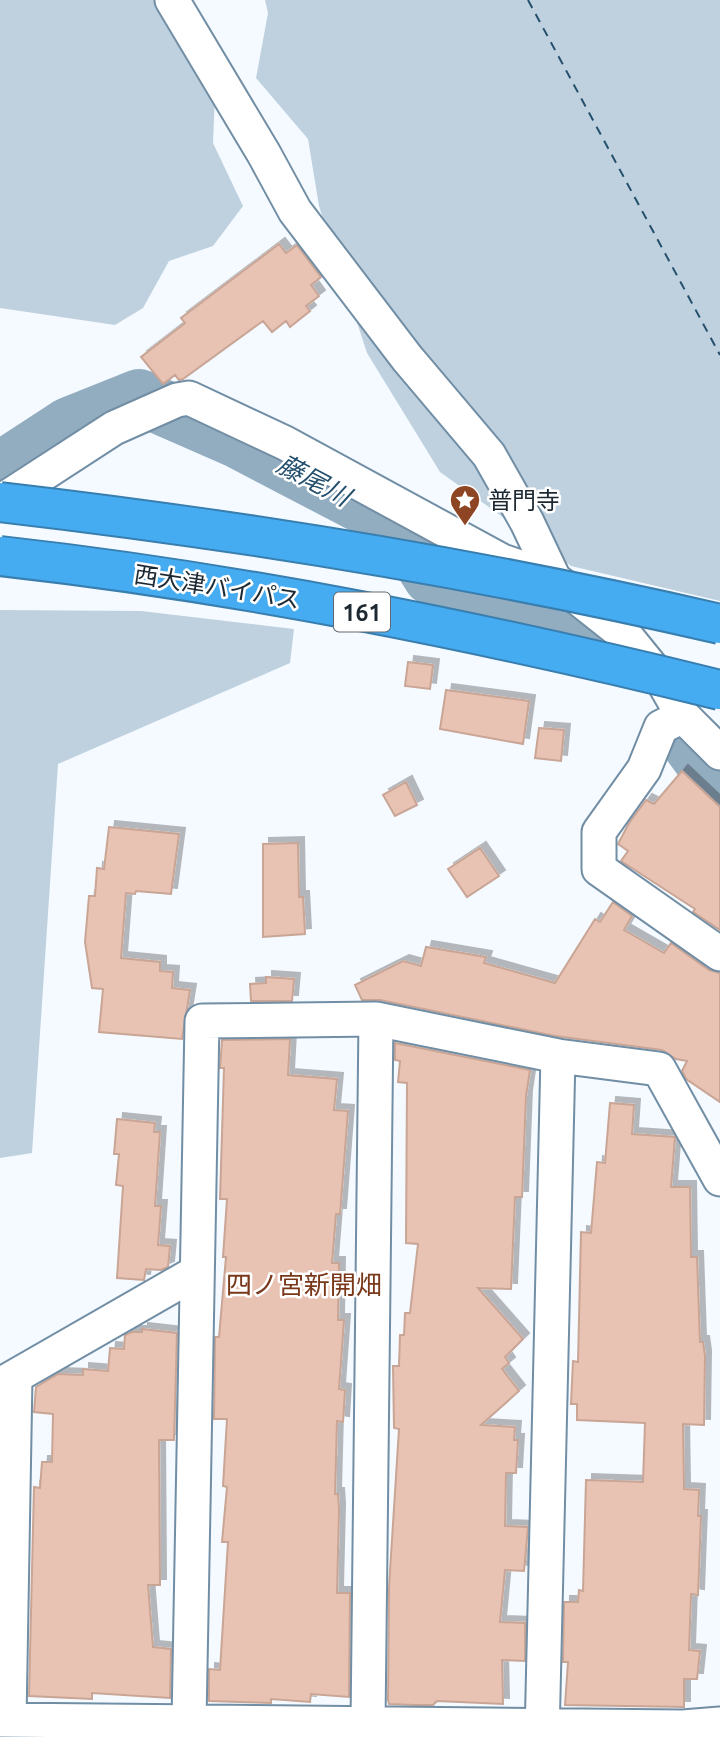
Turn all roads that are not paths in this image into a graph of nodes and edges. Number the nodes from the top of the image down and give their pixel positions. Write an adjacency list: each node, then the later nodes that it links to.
1 (172, 0): 5 (street)
2 (0, 502): 5 (street); 6 (highway, 161, bridge)
3 (0, 556): 8 (highway, 西大津バイパス / 161, bridge)
4 (0, 572): 7 (street)
5 (554, 579): 7 (street)
6 (720, 624)
7 (658, 675): 9 (street)
8 (720, 690)
9 (683, 716): 10 (street); 11 (street)
10 (720, 753)
11 (720, 954)
12 (376, 1019): 13 (street); 15 (street); 20 (street)
13 (558, 1056): 14 (street); 23 (street)
14 (720, 1179)
15 (197, 1272): 16 (street); 18 (street)
16 (8, 1381): 17 (street)
17 (5, 1720): 21 (street)
18 (189, 1722): 21 (street); 22 (street)
19 (720, 1724): 24 (street)
20 (389, 1728): 22 (street); 23 (street)
21 (114, 1729)
22 (253, 1730)
23 (542, 1731): 24 (street)
24 (682, 1732)

